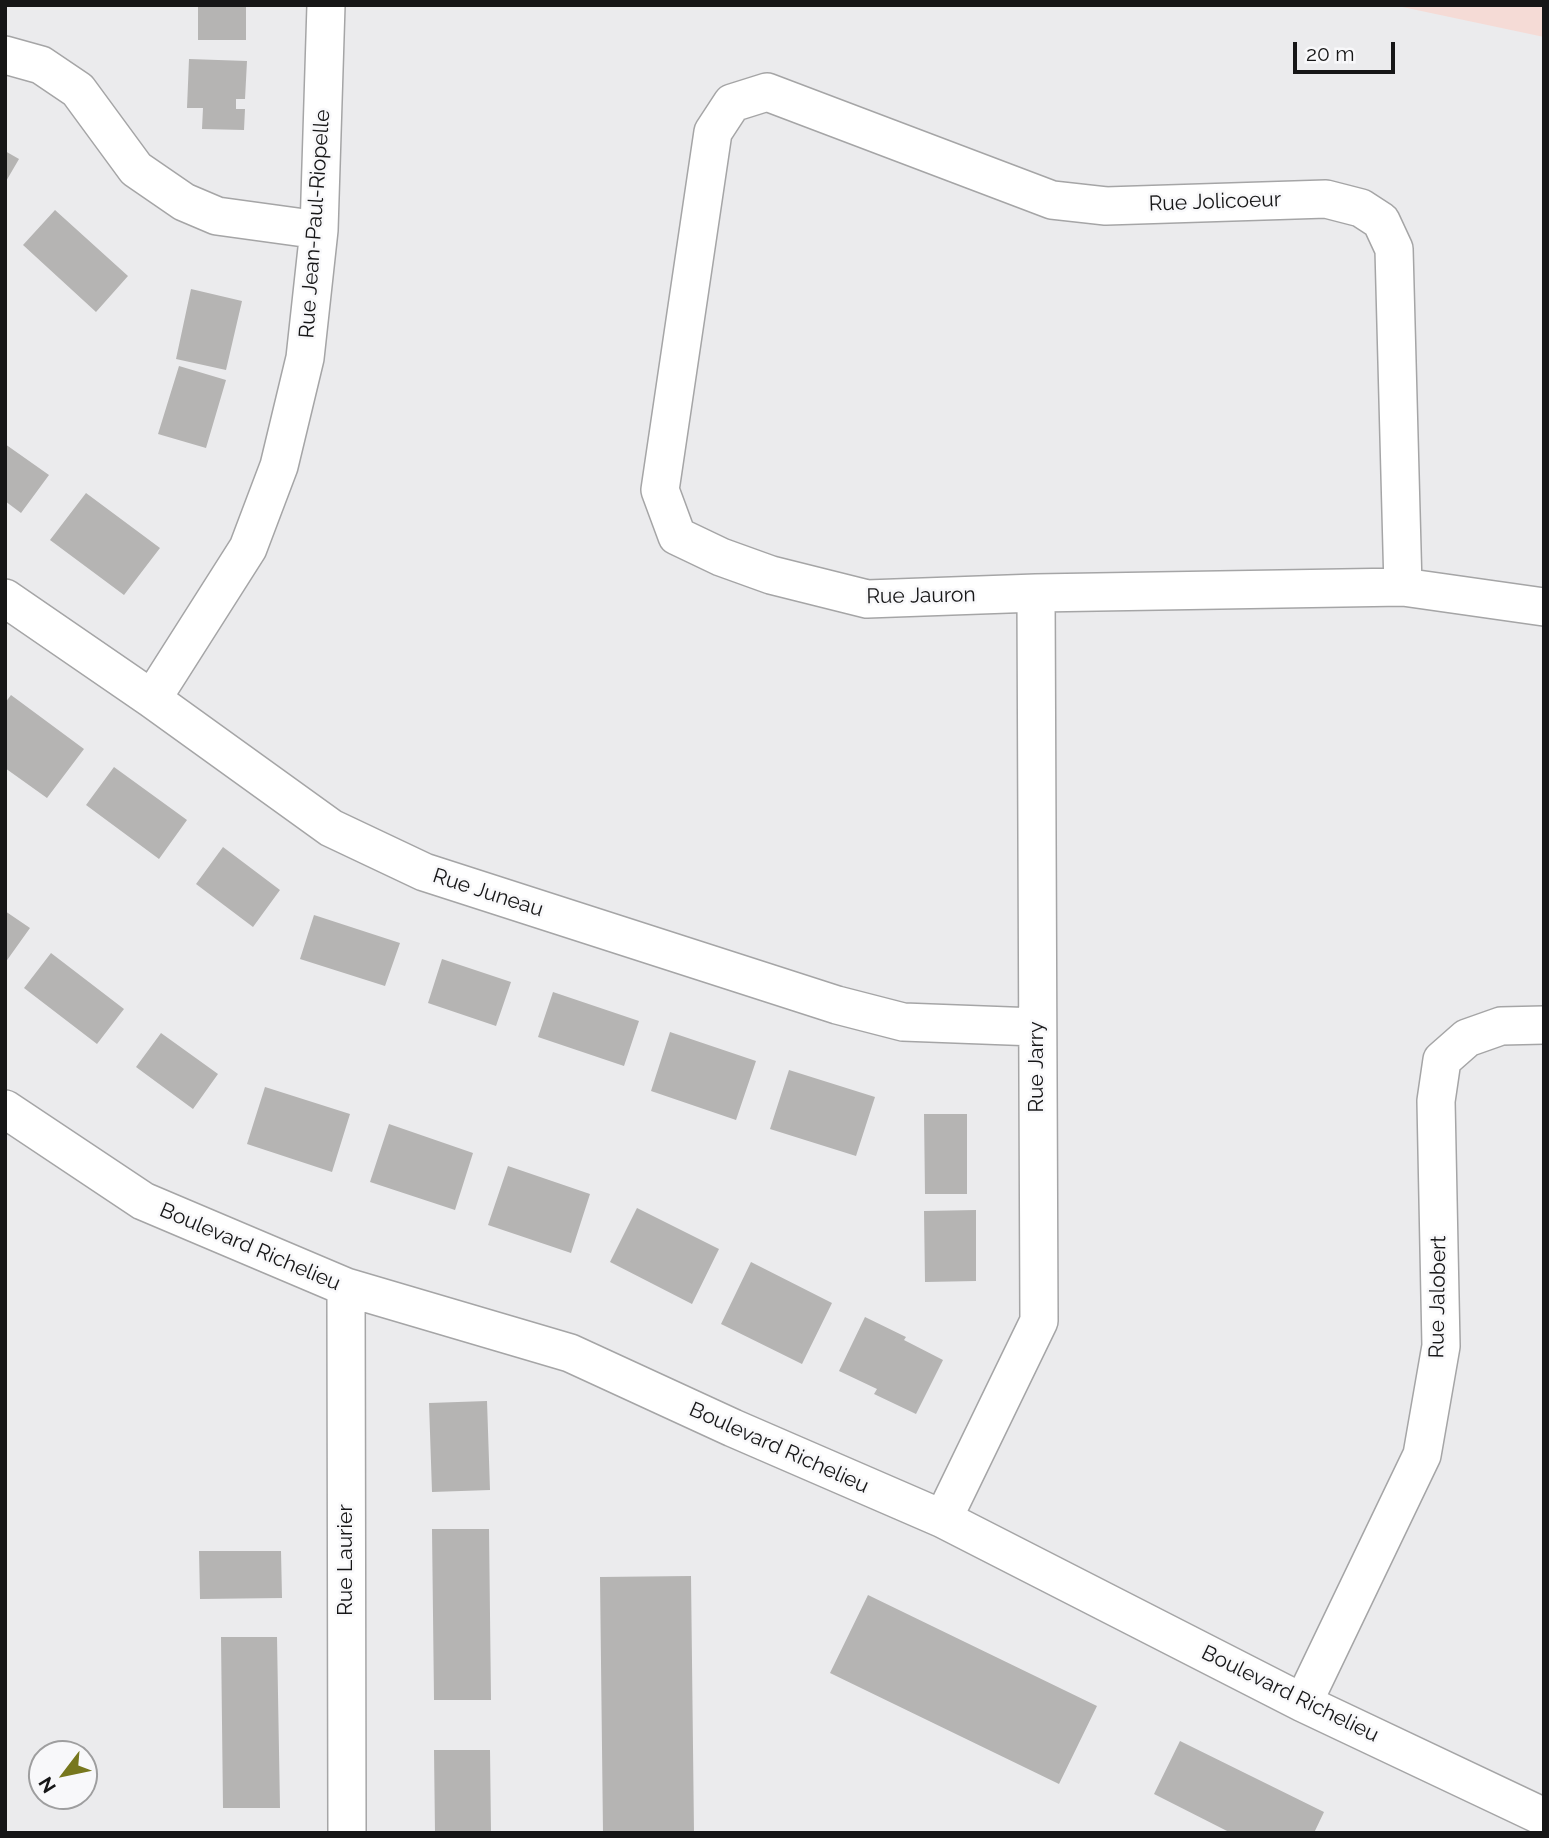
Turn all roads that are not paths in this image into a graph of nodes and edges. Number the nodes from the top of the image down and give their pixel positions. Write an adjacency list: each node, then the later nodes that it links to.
1 (326, 5): 4 (street, Rue Jean-Paul-Riopelle)
2 (5, 55): 4 (street)
3 (713, 132): 5 (street, Rue Jolicoeur); 6 (street, Rue Jauron)
4 (319, 230): 9 (street, Rue Jean-Paul-Riopelle)
5 (1403, 587): 6 (street, Rue Jauron); 8 (street, Rue Jauron)
6 (1036, 593): 11 (street, Rue Jarry)
7 (5, 598): 9 (street, Rue Juneau)
8 (1544, 607)
9 (152, 699): 11 (street, Rue Juneau)
10 (1544, 1024): 15 (street, Rue Jalobert)
11 (1036, 1027): 14 (street, Rue Jarry)
12 (5, 1109): 13 (street, Boulevard Richelieu)
13 (346, 1287): 14 (street, Boulevard Richelieu); 17 (street, Rue Laurier)
14 (943, 1519): 15 (street, Boulevard Richelieu)
15 (1303, 1703): 16 (street, Boulevard Richelieu)
16 (1544, 1817)
17 (347, 1833)

